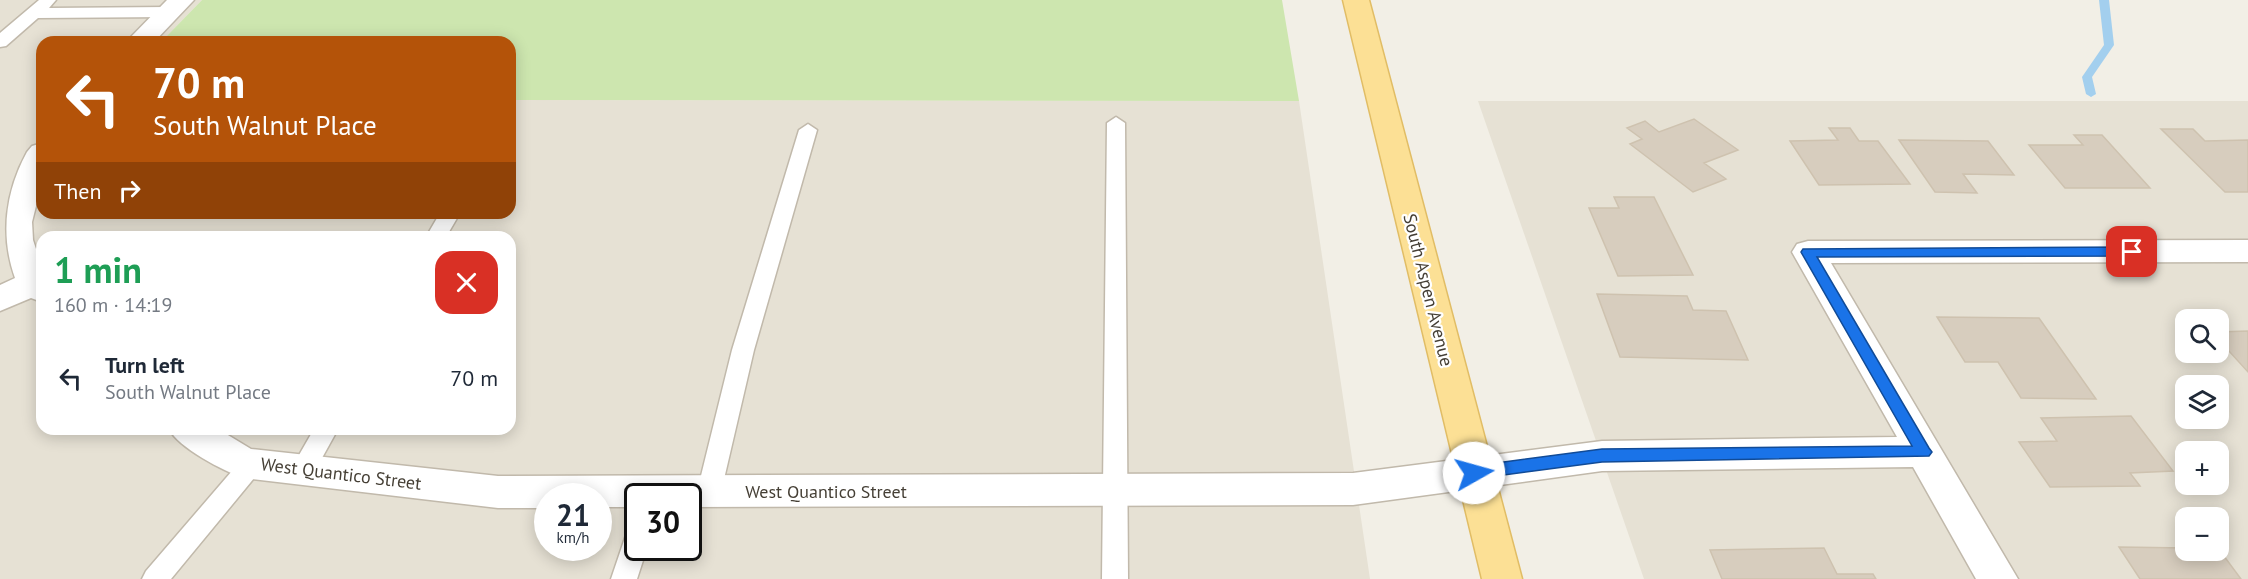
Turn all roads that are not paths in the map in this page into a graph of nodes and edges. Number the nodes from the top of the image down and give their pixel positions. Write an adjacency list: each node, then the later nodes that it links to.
1 (48, 0): 4 (lane)
2 (1356, 0): 19 (main road, South Aspen Avenue)
3 (175, 6): 4 (lane); 5 (street)
4 (33, 13): 6 (lane)
5 (145, 36)
6 (0, 42)
7 (1116, 123): 20 (lane)
8 (808, 130): 22 (lane)
9 (34, 164): 11 (street)
10 (2248, 251): 16 (street)
11 (36, 283)
12 (36, 288): 13 (street)
13 (0, 299)
14 (197, 435): 17 (street, West Quantico Street)
15 (323, 435): 18 (lane)
16 (1924, 452): 19 (street, West Quantico Street); 29 (street)
17 (252, 464): 18 (street, West Quantico Street); 25 (lane)
18 (303, 470): 23 (street, West Quantico Street)
19 (1474, 473): 20 (street, West Quantico Street); 28 (main road, South Aspen Avenue)
20 (1118, 491): 22 (street, West Quantico Street); 27 (lane)
21 (702, 492): 22 (street, West Quantico Street)
22 (709, 492)
23 (624, 494)
24 (630, 561): 26 (lane)
25 (155, 579)
26 (624, 579)
27 (1115, 579)
28 (1502, 579)
29 (1998, 579)

